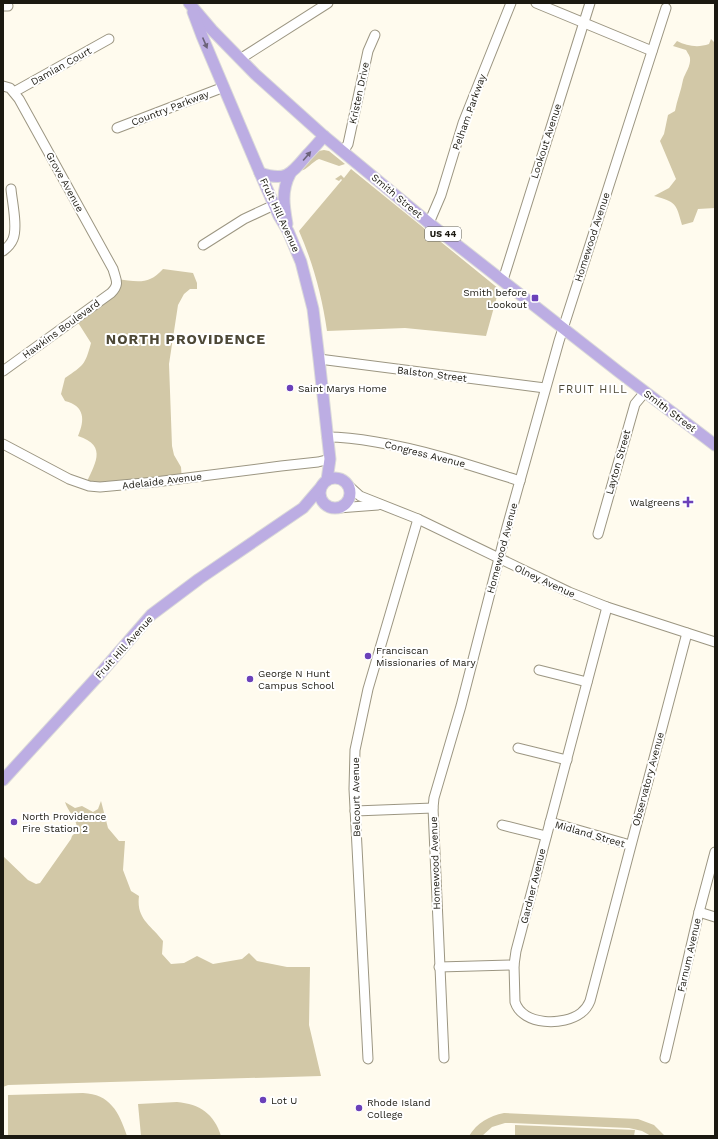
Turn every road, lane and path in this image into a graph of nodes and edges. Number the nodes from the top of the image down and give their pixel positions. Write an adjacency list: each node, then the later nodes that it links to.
1 (328, 3): 11 (street)
2 (511, 3): 22 (street, Pelham Parkway)
3 (536, 3): 7 (street)
4 (590, 3): 7 (street, Lookout Avenue)
5 (190, 4): 11 (main road, Smith Street / US 44); 13 (main road, Fruit Hill Avenue, one-way to 13)
6 (666, 8): 10 (street, Homewood Avenue)
7 (584, 23): 10 (street); 26 (street, Lookout Avenue)
8 (375, 35): 17 (street, Kristen Drive)
9 (109, 39): 14 (street, Damian Court)
10 (652, 51): 28 (street, Homewood Avenue)
11 (240, 59): 16 (main road, Smith Street / US 44)
12 (3, 86): 14 (street)
13 (224, 87): 15 (street, Country Parkway); 18 (main road, Fruit Hill Avenue)
14 (14, 92): 27 (street, Grove Avenue)
15 (117, 128)
16 (324, 136): 17 (main road, Smith Street / US 44); 19 (main road, one-way to 16)
17 (343, 152): 22 (main road, Smith Street / US 44)
18 (260, 173): 19 (main road); 21 (main road, Fruit Hill Avenue)
19 (290, 174): 23 (main road)
20 (11, 189): 25 (street)
21 (274, 205): 23 (main road, Fruit Hill Avenue); 24 (street)
22 (429, 223): 26 (main road, Smith Street / US 44)
23 (288, 231): 29 (main road, Fruit Hill Avenue)
24 (203, 245)
25 (4, 250)
26 (503, 280): 28 (main road, Smith Street / US 44)
27 (117, 284): 30 (street, Hawkins Boulevard)
28 (563, 328): 31 (street, Homewood Avenue); 32 (main road, Smith Street / US 44)
29 (319, 359): 31 (street, Balston Street); 33 (main road, Fruit Hill Avenue)
30 (3, 371)
31 (545, 388): 38 (street, Homewood Avenue)
32 (645, 392): 35 (main road, Smith Street / US 44); 45 (street, Layton Street)
33 (327, 437): 36 (main road, Fruit Hill Avenue); 38 (street, Congress Avenue)
34 (3, 444): 36 (street, Adelaide Avenue)
35 (715, 445)
36 (330, 459): 37 (main road, Fruit Hill Avenue); 39 (main road, Fruit Hill Avenue)
37 (339, 478): 39 (main road); 40 (main road)
38 (520, 481): 46 (street, Homewood Avenue)
39 (324, 484): 42 (main road); 43 (main road, Fruit Hill Avenue)
40 (349, 486): 41 (street, Olney Avenue); 42 (main road)
41 (381, 505): 42 (street, Olney Avenue); 44 (street, Olney Avenue)
42 (332, 507): 43 (main road, Fruit Hill Avenue)
43 (303, 508): 54 (main road, Fruit Hill Avenue)
44 (418, 519): 46 (street, Olney Avenue); 56 (street, Belcourt Avenue)
45 (598, 534)
46 (499, 559): 47 (street, Olney Avenue); 55 (street, Homewood Avenue)
47 (608, 607): 48 (street, Olney Avenue); 51 (street, Gardner Avenue)
48 (687, 633): 49 (street, Olney Avenue); 60 (street, Observatory Avenue)
49 (715, 642)
50 (540, 670): 51 (street)
51 (587, 682): 53 (street, Gardner Avenue)
52 (518, 748): 53 (street)
53 (567, 760): 57 (street, Gardner Avenue)
54 (3, 780)
55 (433, 808): 56 (street); 66 (street, Homewood Avenue)
56 (355, 811): 69 (street, Belcourt Avenue)
57 (550, 822): 59 (street, Gardner Avenue); 60 (street, Midland Street)
58 (502, 825): 59 (street)
59 (546, 836): 65 (street, Gardner Avenue)
60 (630, 845): 64 (street, Observatory Avenue)
61 (715, 852): 62 (street, Farnum Avenue)
62 (699, 912): 63 (street); 68 (street, Farnum Avenue)
63 (715, 917)
64 (610, 924): 65 (street, Gardner Avenue)
65 (514, 965): 66 (street)
66 (439, 967): 67 (street, Homewood Avenue)
67 (444, 1058)
68 (665, 1058)
69 (368, 1059)

